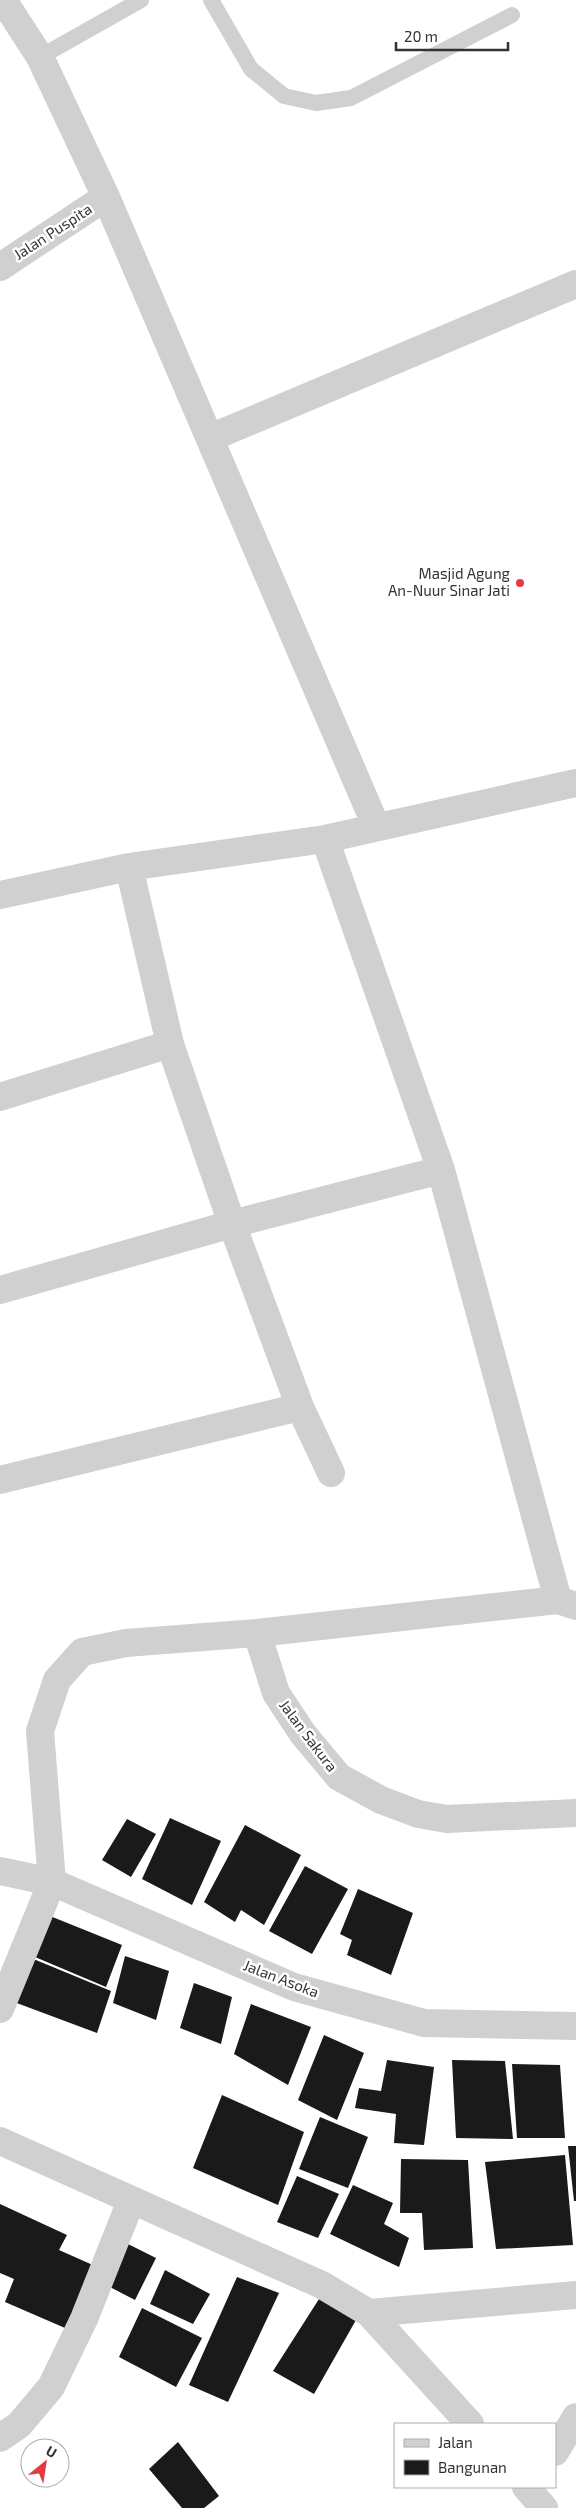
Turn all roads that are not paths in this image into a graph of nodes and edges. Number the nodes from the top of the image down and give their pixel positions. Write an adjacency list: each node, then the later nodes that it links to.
1 (3, 0): 5 (street)
2 (141, 0): 5 (lane)
3 (211, 0): 4 (lane)
4 (512, 15)
5 (40, 57): 6 (street)
6 (106, 197): 7 (street, Jalan Puspita); 9 (street)
7 (0, 267)
8 (576, 284): 9 (street)
9 (210, 438): 11 (street)
10 (576, 783): 11 (street)
11 (376, 826): 12 (street)
12 (325, 839): 13 (street); 17 (street)
13 (129, 868): 14 (street); 15 (street)
14 (0, 895)
15 (170, 1044): 16 (street); 18 (street)
16 (0, 1097)
17 (441, 1170): 18 (street); 23 (street)
18 (232, 1224): 19 (street); 20 (street)
19 (0, 1290)
20 (300, 1407): 21 (street); 22 (street)
21 (331, 1473)
22 (0, 1480)
23 (567, 1603): 24 (street)
24 (257, 1633): 25 (street, Jalan Sakura); 27 (street)
25 (576, 1813)
26 (0, 1871): 27 (street, Jalan Asoka)
27 (52, 1882): 28 (street); 29 (street, Jalan Asoka)
28 (0, 2009)
29 (576, 2026)
30 (0, 2141): 31 (street)
31 (132, 2201): 33 (street); 36 (street)
32 (576, 2295): 33 (street)
33 (369, 2313): 35 (street)
34 (576, 2417): 37 (street)
35 (469, 2423)
36 (0, 2438)
37 (556, 2450)

